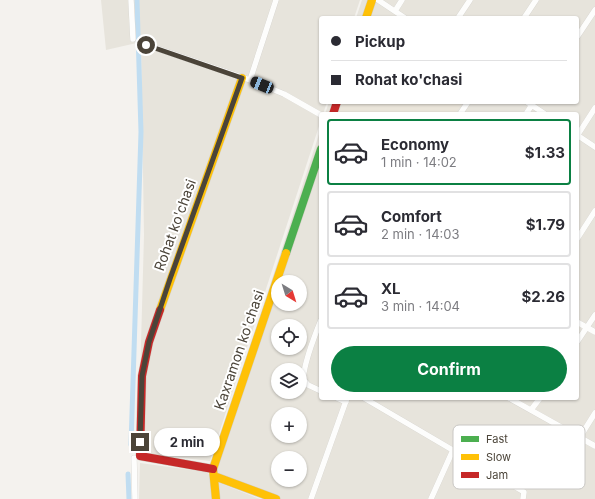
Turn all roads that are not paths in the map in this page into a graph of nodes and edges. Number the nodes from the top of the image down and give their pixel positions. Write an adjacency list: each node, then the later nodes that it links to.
1 (131, 0): 15 (street)
2 (276, 0): 17 (street, Rohat ko'chasi)
3 (372, 0): 10 (street)
4 (378, 0): 9 (street)
5 (402, 0): 9 (street)
6 (470, 0): 12 (street)
7 (536, 0): 13 (street)
8 (595, 10): 14 (street)
9 (395, 11): 11 (street)
10 (367, 16)
11 (402, 16)
12 (459, 16)
13 (525, 16)
14 (579, 34)
15 (133, 39)
16 (146, 45): 17 (street)
17 (246, 79): 21 (street); 46 (street, Rohat ko'chasi)
18 (532, 104): 20 (street)
19 (595, 108): 22 (street)
20 (542, 112)
21 (319, 114)
22 (579, 132)
23 (579, 136): 24 (street)
24 (595, 147)
25 (319, 155): 47 (street, Kaxramon ko'chasi)
26 (595, 211): 27 (street)
27 (579, 236)
28 (595, 315): 31 (street)
29 (579, 323): 31 (street)
30 (319, 325): 34 (street)
31 (587, 328): 32 (street); 33 (street)
32 (595, 332)
33 (579, 339)
34 (319, 390)
35 (347, 400): 52 (street)
36 (367, 400): 45 (street)
37 (513, 400): 39 (street)
38 (538, 400): 39 (street)
39 (531, 410): 41 (street)
40 (595, 413): 42 (street)
41 (559, 425)
42 (585, 428)
43 (585, 439): 44 (street)
44 (595, 446)
45 (453, 450): 53 (street)
46 (137, 457): 47 (street); 49 (street)
47 (213, 473): 50 (street); 51 (street)
48 (519, 489): 54 (street)
49 (135, 499)
50 (216, 499)
51 (276, 499)
52 (311, 499)
53 (431, 499)
54 (522, 499)

